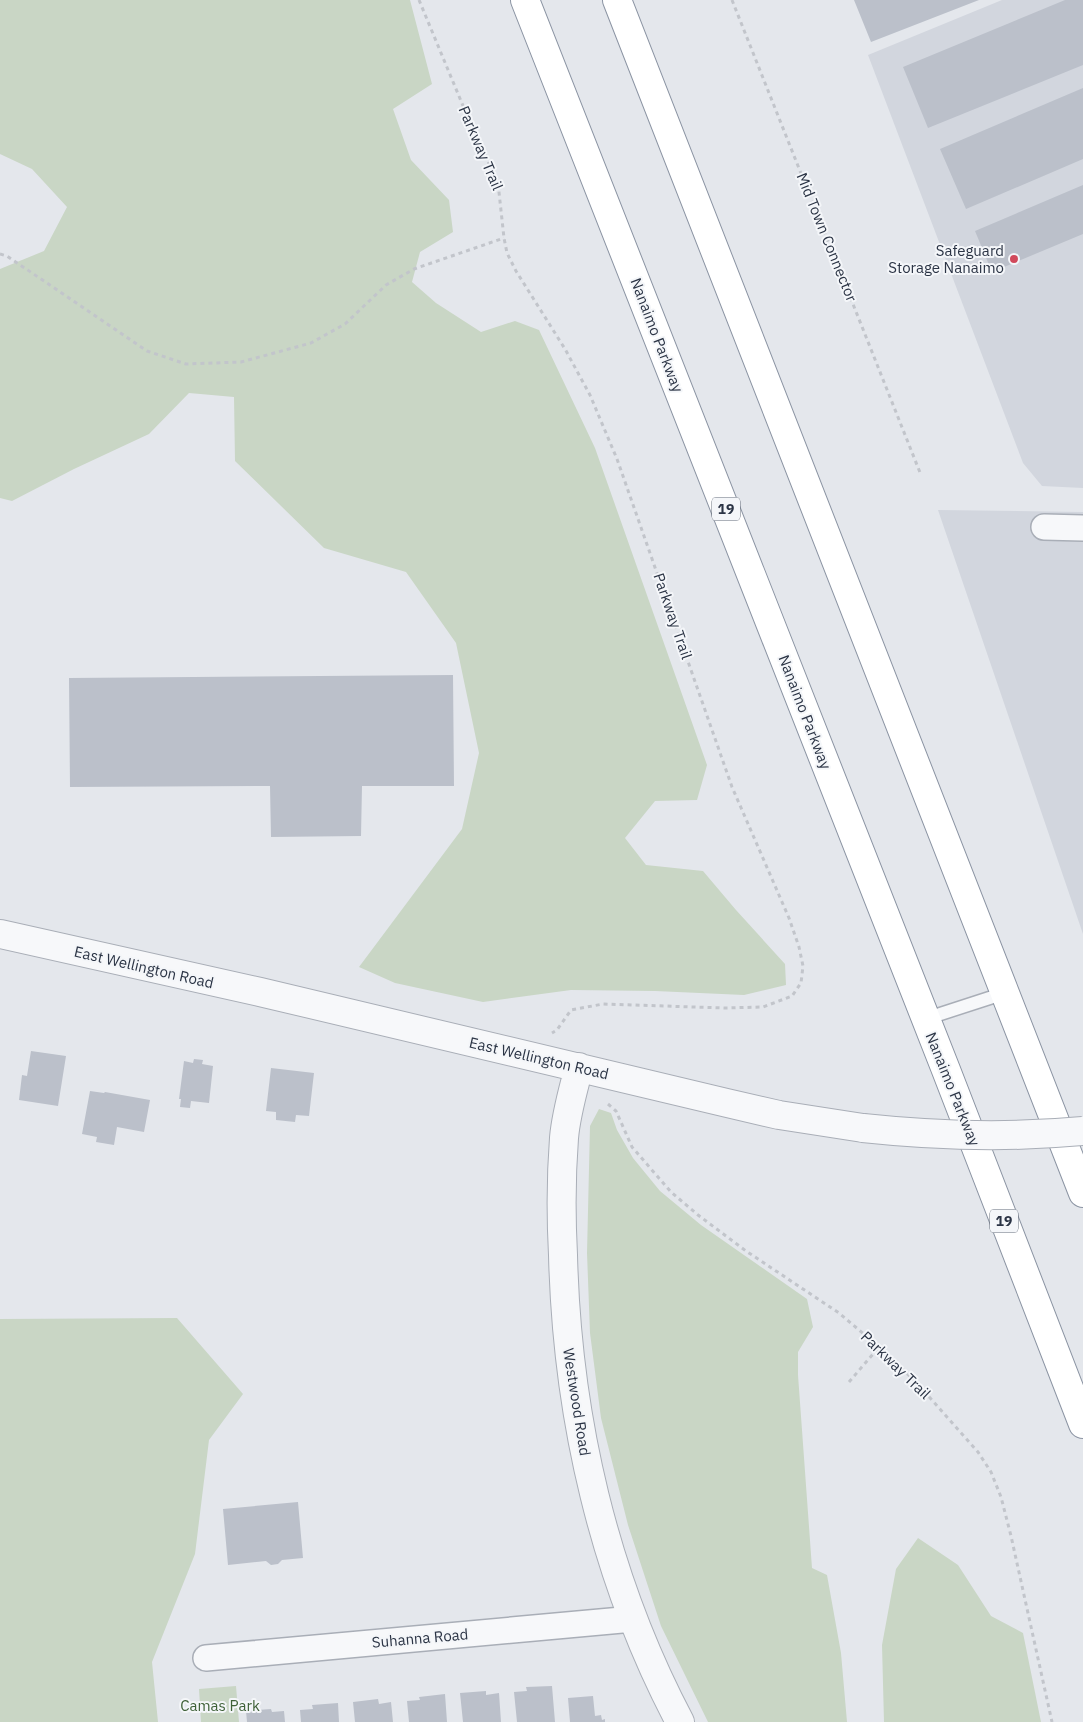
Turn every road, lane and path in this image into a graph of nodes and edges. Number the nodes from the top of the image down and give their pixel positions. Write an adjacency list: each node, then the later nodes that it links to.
1 (419, 0): 5 (path, Parkway Trail)
2 (525, 0): 12 (highway, Nanaimo Parkway / 19)
3 (617, 0): 11 (highway)
4 (732, 0): 7 (path, Mid Town Connector)
5 (504, 238): 6 (path); 13 (path, Parkway Trail)
6 (0, 254)
7 (921, 475)
8 (1044, 527): 9 (street)
9 (1083, 528)
10 (0, 934): 14 (street, East Wellington Road)
11 (1005, 993): 12 (lane); 17 (highway)
12 (925, 1019): 20 (highway, Nanaimo Parkway / 19)
13 (550, 1034)
14 (579, 1067): 16 (street, East Wellington Road, bridge); 21 (street, Westwood Road)
15 (606, 1102): 18 (path, Parkway Trail)
16 (1083, 1131)
17 (1083, 1193)
18 (879, 1347): 19 (path); 24 (path, Parkway Trail)
19 (849, 1382)
20 (1083, 1424)
21 (633, 1619): 22 (street, Suhanna Road); 23 (street, Westwood Road)
22 (206, 1658)
23 (680, 1722)
24 (1052, 1722)

